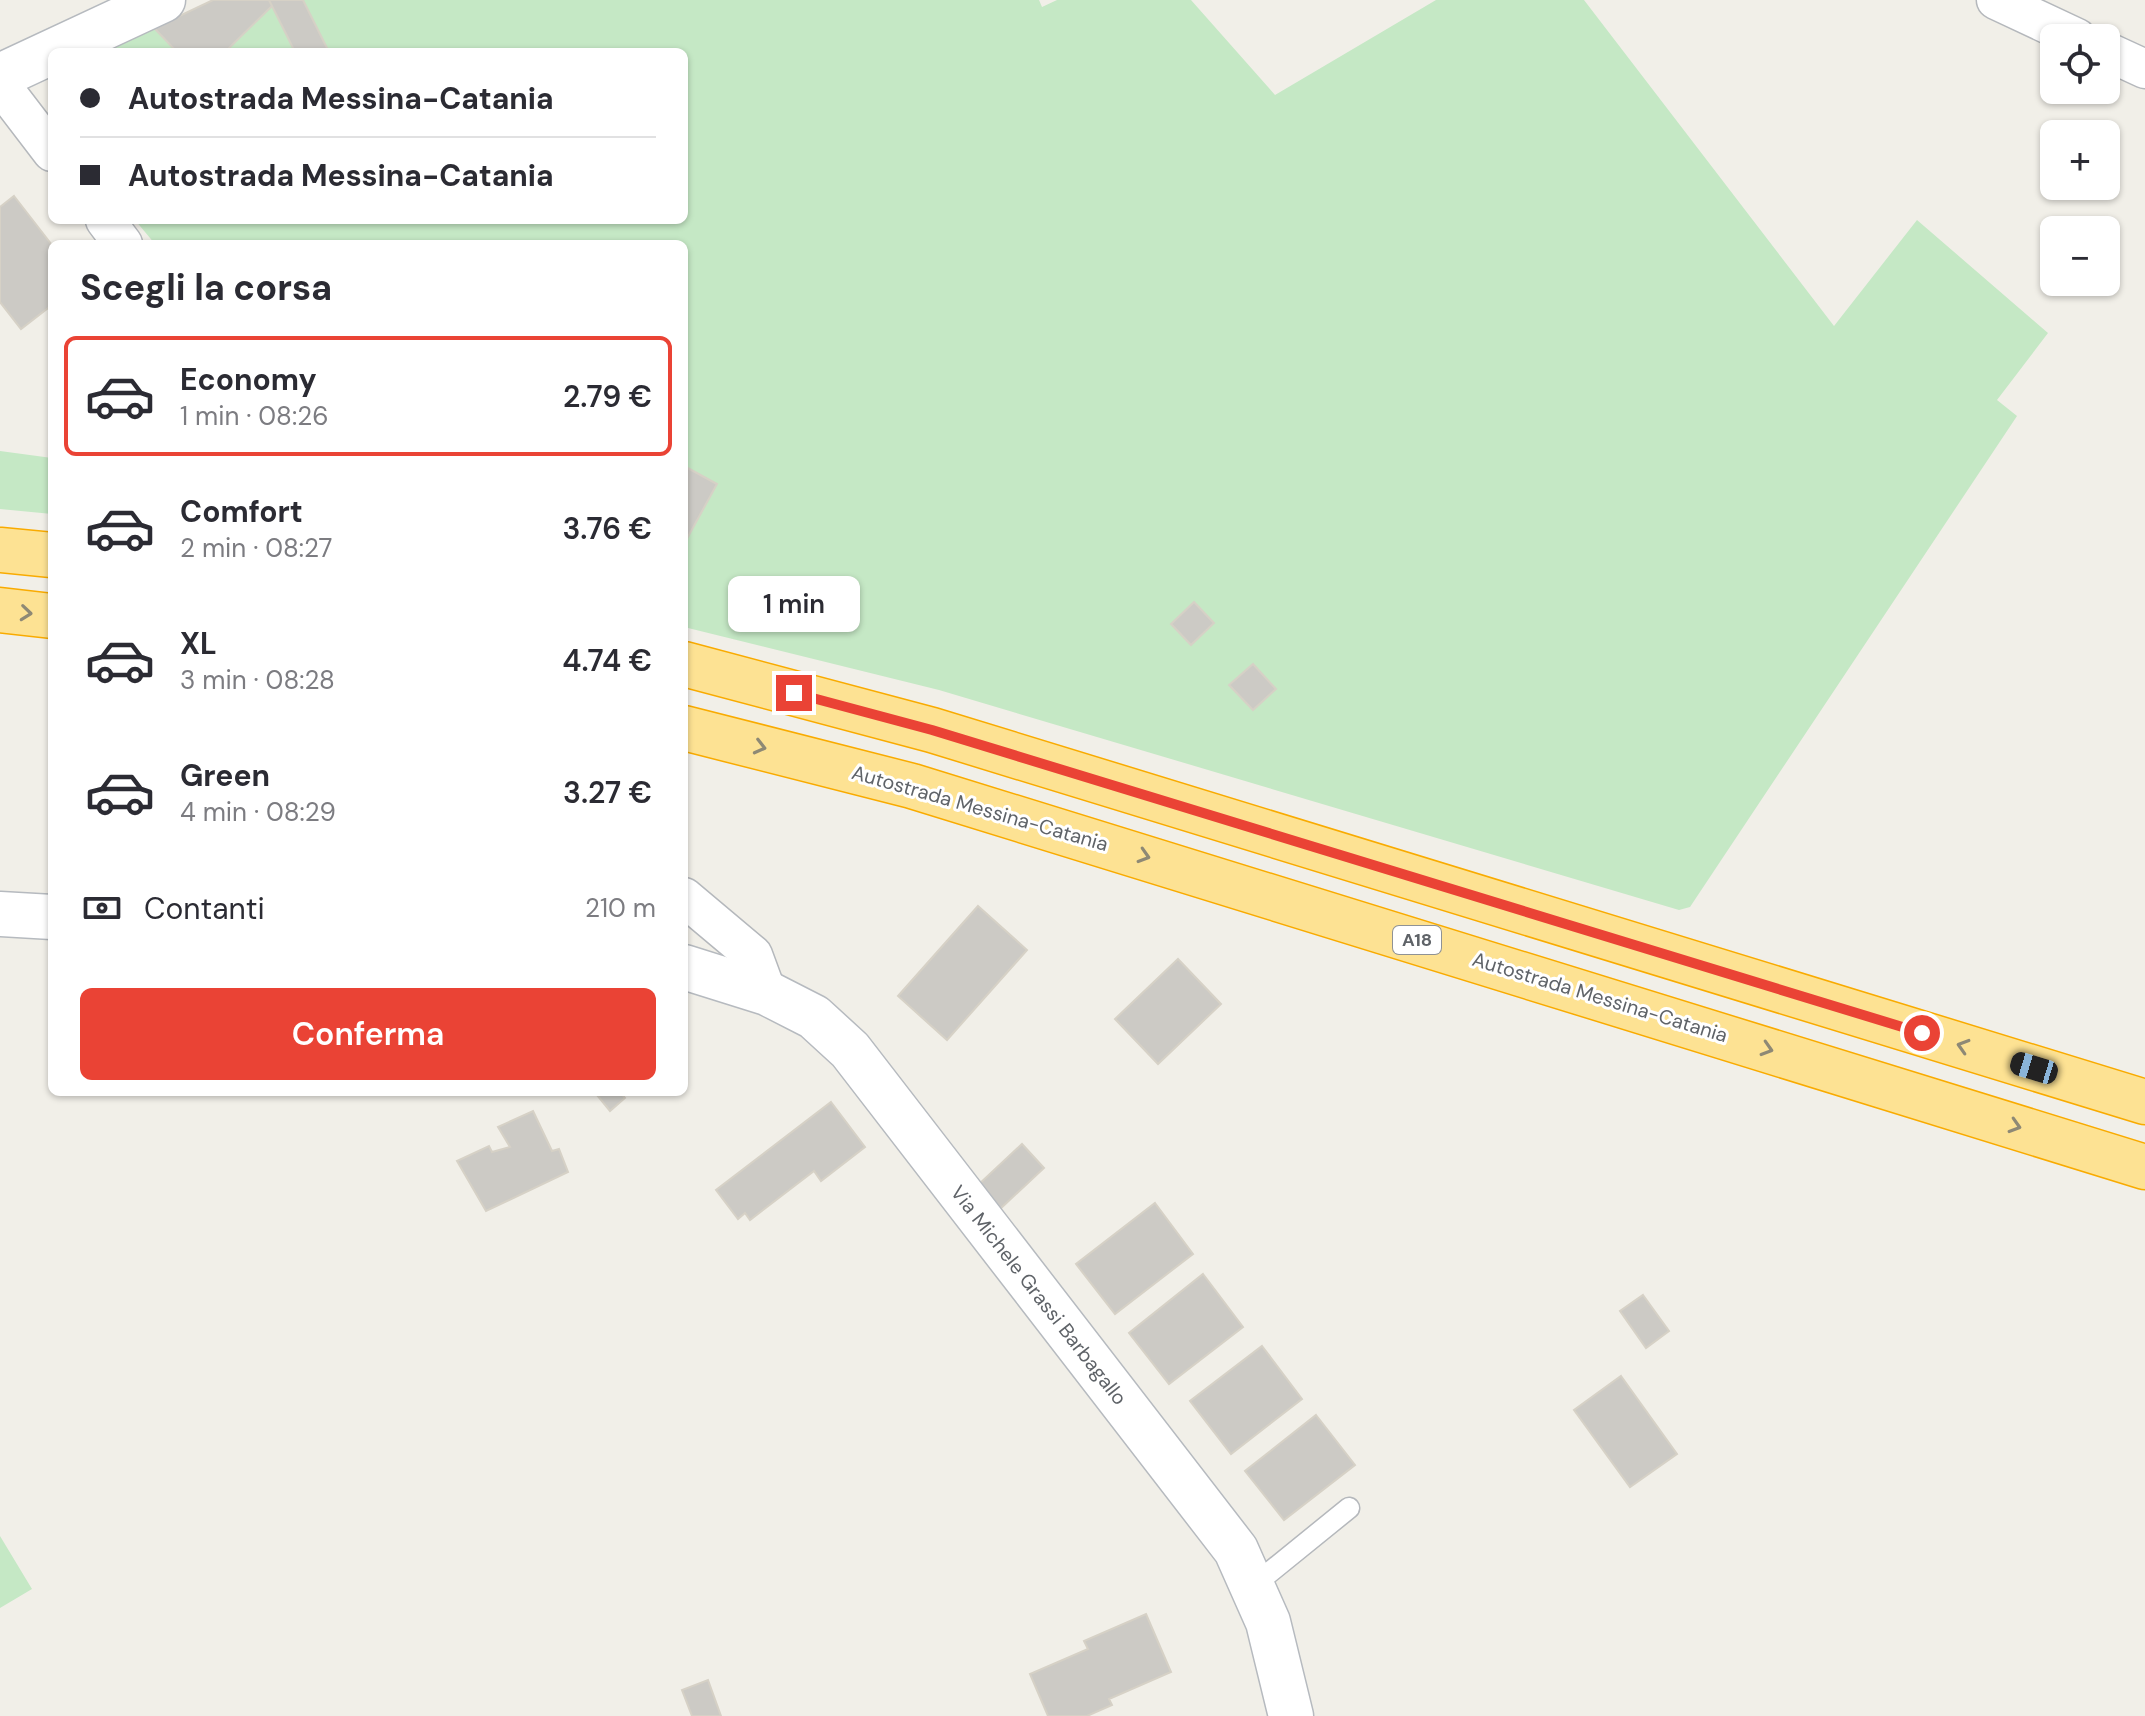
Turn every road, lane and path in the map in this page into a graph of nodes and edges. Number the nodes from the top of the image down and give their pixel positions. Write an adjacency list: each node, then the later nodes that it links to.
1 (163, 0): 4 (street)
2 (1996, 0): 3 (street)
3 (2047, 24)
4 (60, 48)
5 (48, 54): 8 (street)
6 (2120, 57): 7 (street)
7 (2145, 69)
8 (0, 76)
9 (0, 84): 10 (street)
10 (48, 147)
11 (0, 550): 12 (highway)
12 (48, 555)
13 (0, 610): 14 (highway, one-way to 14)
14 (48, 616)
15 (688, 665): 22 (highway, one-way to 15)
16 (688, 729): 23 (highway, Autostrada Messina-Catania / A18, one-way to 23)
17 (688, 900): 21 (street)
18 (0, 914): 19 (street)
19 (48, 917)
20 (688, 968): 21 (street, Via Michele Grassi Barbagallo)
21 (767, 993): 25 (street, Via Michele Grassi Barbagallo)
22 (2145, 1102)
23 (2145, 1167)
24 (1349, 1508): 25 (lane)
25 (1254, 1585): 26 (street, Via Michele Grassi Barbagallo)
26 (1291, 1716)

